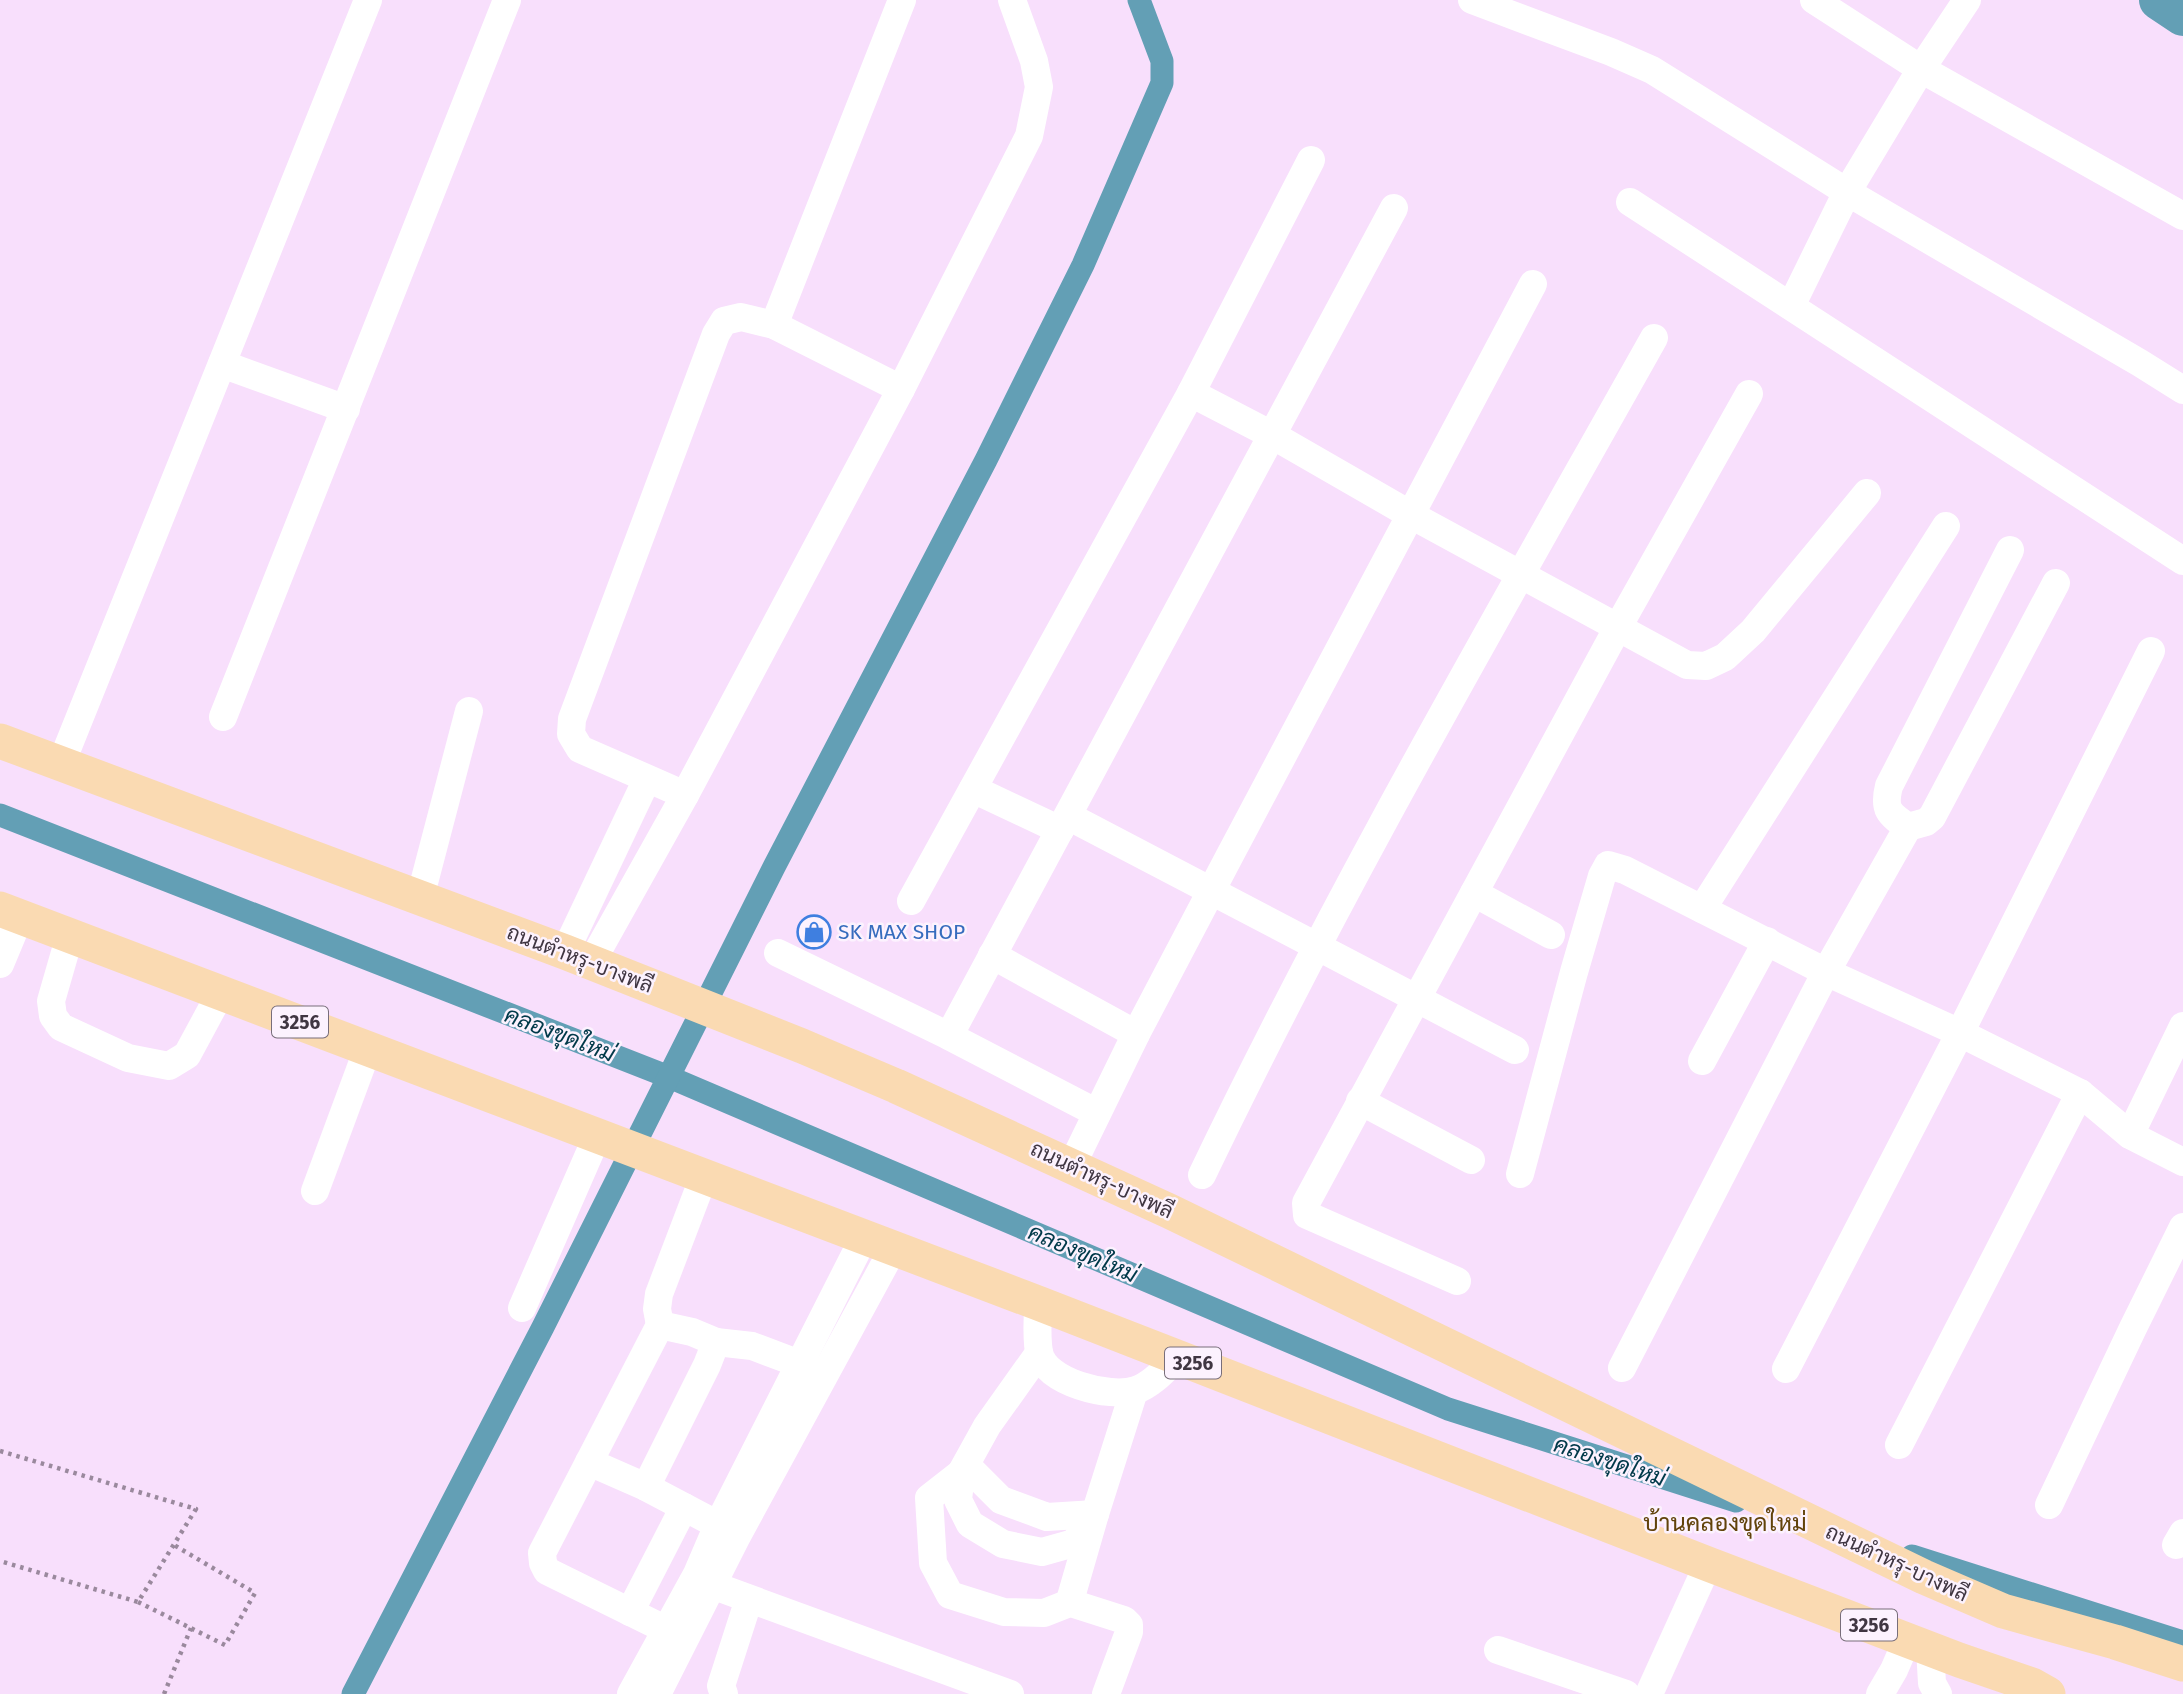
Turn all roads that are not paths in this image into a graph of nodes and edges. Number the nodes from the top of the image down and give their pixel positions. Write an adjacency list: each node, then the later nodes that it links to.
1 (368, 0): 18 (street)
2 (507, 0): 23 (street)
3 (902, 0): 16 (street)
4 (1012, 0): 19 (street)
5 (1472, 0): 10 (street)
6 (1815, 0): 8 (street)
7 (1967, 0): 8 (street)
8 (1921, 69): 10 (street); 13 (street)
9 (1311, 160): 21 (street)
10 (1847, 192): 15 (street); 20 (street)
11 (1630, 202): 15 (street)
12 (1394, 208): 24 (street)
13 (2182, 214)
14 (1533, 284): 26 (street)
15 (1791, 306): 29 (street)
16 (774, 325): 19 (street); 38 (street)
17 (1654, 338): 30 (street)
18 (222, 364): 23 (street); 37 (street)
19 (901, 388): 40 (street)
20 (2183, 390)
21 (1191, 393): 24 (street); 39 (street)
22 (1749, 394): 32 (street)
23 (346, 409): 35 (street)
24 (1272, 435): 26 (street); 41 (street)
25 (1867, 492): 32 (street)
26 (1410, 514): 30 (street); 43 (street)
27 (1946, 526): 47 (street)
28 (2010, 550): 42 (street)
29 (2183, 561)
30 (1521, 575): 32 (street); 52 (street)
31 (2056, 583): 42 (street)
32 (1618, 627): 44 (street)
33 (2151, 651): 61 (street)
34 (469, 711): 45 (street)
35 (223, 717)
36 (0, 741): 37 (main road, ถนนตำหรุ-บางพลี)
37 (61, 764): 45 (main road, ถนนตำหรุ-บางพลี)
38 (647, 779): 40 (street); 55 (street)
39 (973, 789): 41 (street); 46 (street)
40 (685, 795): 55 (street)
41 (1064, 823): 43 (street); 54 (street)
42 (1908, 827): 57 (street)
43 (1211, 892): 52 (street); 62 (street)
44 (1474, 893): 50 (street); 59 (street)
45 (420, 898): 55 (main road, ถนนตำหรุ-บางพลี)
46 (911, 901)
47 (1702, 909): 51 (street); 76 (street)
48 (10, 913): 49 (main road, 3256); 56 (street)
49 (70, 935): 58 (main road, 3256); 58 (street)
50 (1551, 935)
51 (1767, 941): 57 (street); 66 (street)
52 (1318, 947): 59 (street); 77 (street)
53 (778, 953): 63 (street)
54 (992, 955): 62 (street); 63 (street)
55 (578, 958): 74 (main road, ถนนตำหรุ-บางพลี)
56 (0, 964)
57 (1826, 972): 61 (street); 89 (street)
58 (221, 992): 64 (main road, 3256)
59 (1417, 999): 65 (street); 68 (street)
60 (2183, 1026): 71 (street)
61 (1960, 1033): 67 (street); 90 (street)
62 (1136, 1034): 69 (street)
63 (949, 1036): 69 (street)
64 (368, 1048): 70 (main road, 3256); 78 (street)
65 (1515, 1050)
66 (1702, 1061)
67 (2080, 1093): 71 (street); 92 (street)
68 (1360, 1101): 72 (street); 81 (street)
69 (1097, 1113): 74 (street)
70 (598, 1135): 75 (main road, 3256); 83 (street)
71 (2130, 1135): 73 (street)
72 (1471, 1160)
73 (2183, 1162)
74 (1072, 1166): 104 (main road, ถนนตำหรุ-บางพลี)
75 (691, 1171): 80 (main road, 3256); 84 (street)
76 (1520, 1174)
77 (1202, 1175)
78 (315, 1191)
79 (2183, 1227): 96 (street)
80 (878, 1243): 82 (main road, 3256); 88 (street); 101 (street)
81 (1457, 1281)
82 (1038, 1303): 86 (street); 87 (main road, 3256)
83 (522, 1308)
84 (660, 1325): 85 (street); 93 (street)
85 (716, 1342): 88 (street); 95 (street)
86 (1039, 1353): 91 (street); 94 (street)
87 (1178, 1357): 91 (street); 100 (main road, 3256)
88 (800, 1364): 99 (street)
89 (1622, 1368)
90 (1786, 1369)
91 (1134, 1391): 98 (street)
92 (1899, 1445)
93 (589, 1462): 95 (street); 105 (street)
94 (963, 1469): 98 (street); 98 (street); 103 (street)
95 (646, 1487): 97 (street)
96 (2049, 1505)
97 (684, 1507): 99 (street); 105 (street)
98 (1095, 1514): 103 (street)
99 (718, 1524): 106 (street)
100 (1708, 1564): 107 (main road, 3256); 118 (street)
101 (712, 1586): 102 (street); 106 (street)
102 (749, 1599): 114 (street); 115 (street)
103 (1072, 1602): 116 (street)
104 (2003, 1611): 109 (main road, ถนนตำหรุ-บางพลี); 110 (main road)
105 (629, 1612): 106 (street)
106 (676, 1635): 112 (street); 113 (street)
107 (1919, 1644): 111 (main road, 3256); 119 (street); 120 (street)
108 (1498, 1650): 117 (street)
109 (2183, 1664)
110 (2183, 1689)
111 (2048, 1691)
112 (631, 1694)
113 (657, 1694)
114 (724, 1694)
115 (1010, 1694)
116 (1106, 1694)
117 (1626, 1694)
118 (1649, 1694)
119 (1880, 1694)
120 (1938, 1694)

